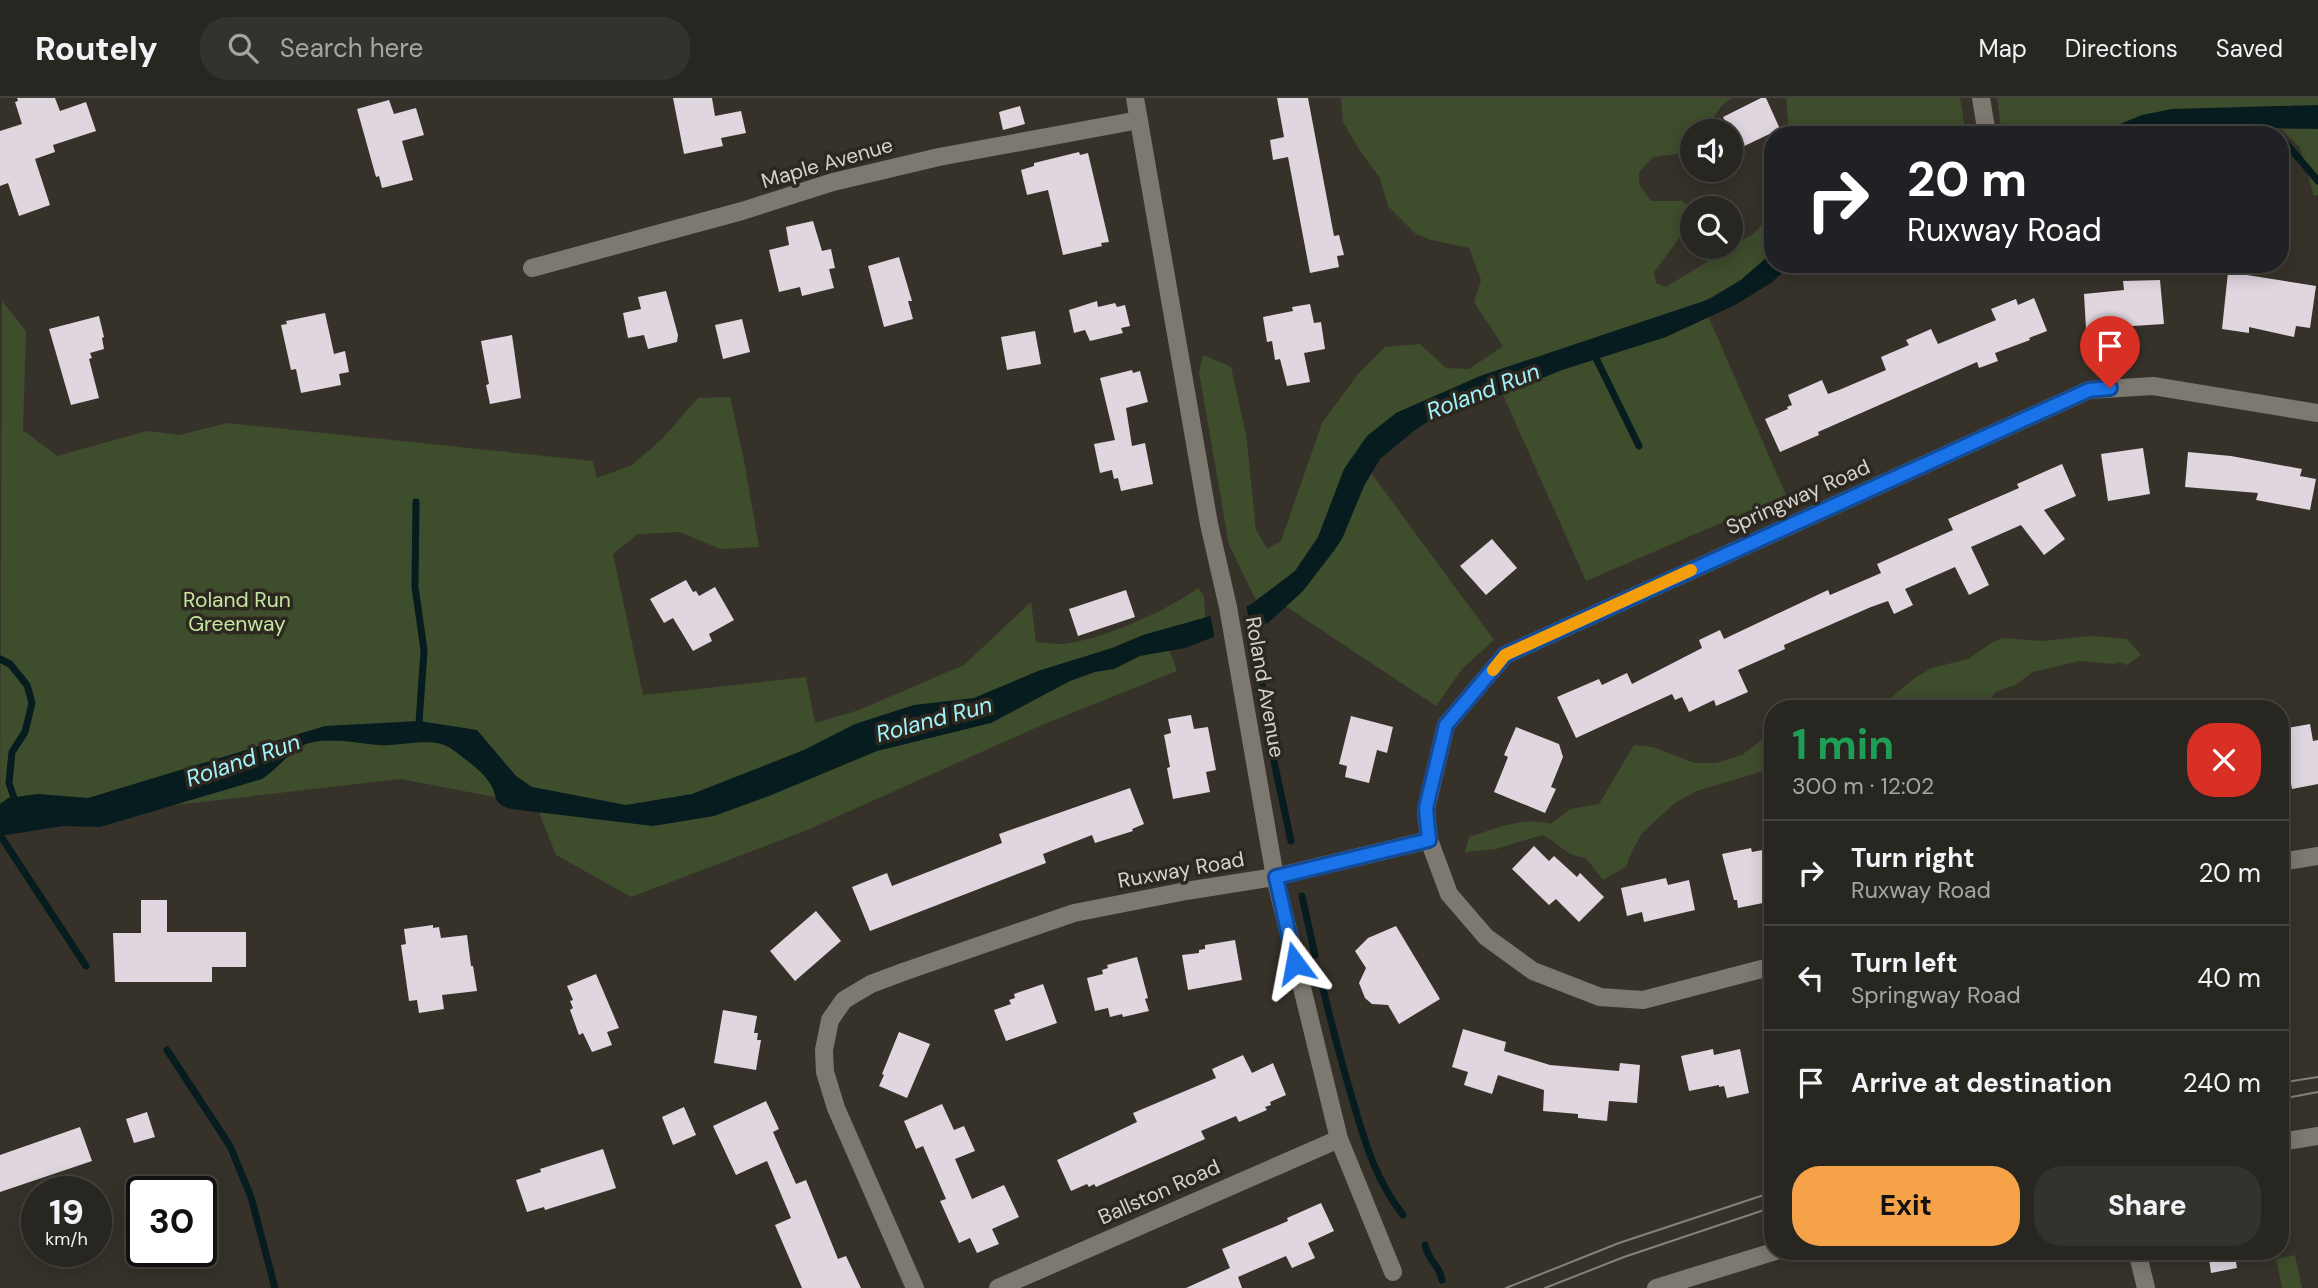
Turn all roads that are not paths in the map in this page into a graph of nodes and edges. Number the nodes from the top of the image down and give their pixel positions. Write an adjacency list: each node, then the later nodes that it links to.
1 (1135, 98): 3 (street, Roland Avenue)
2 (1981, 98): 4 (street)
3 (1139, 120): 5 (street, Maple Avenue); 10 (street, Roland Avenue)
4 (1986, 126)
5 (532, 268)
6 (2318, 412): 7 (street, Springway Road)
7 (1429, 840): 10 (street, Ruxway Road); 11 (street)
8 (2318, 856): 9 (street)
9 (2289, 861)
10 (1276, 877): 13 (street, Roland Avenue); 18 (street, Ruxway Road)
11 (1764, 967)
12 (2318, 1136): 14 (street)
13 (1339, 1139): 17 (street, Roland Avenue); 19 (street, Ballston Road)
14 (2289, 1141)
15 (1764, 1255): 20 (street)
16 (2139, 1260): 21 (street)
17 (1393, 1272)
18 (915, 1288)
19 (998, 1288)
20 (1656, 1288)
21 (2146, 1288)

